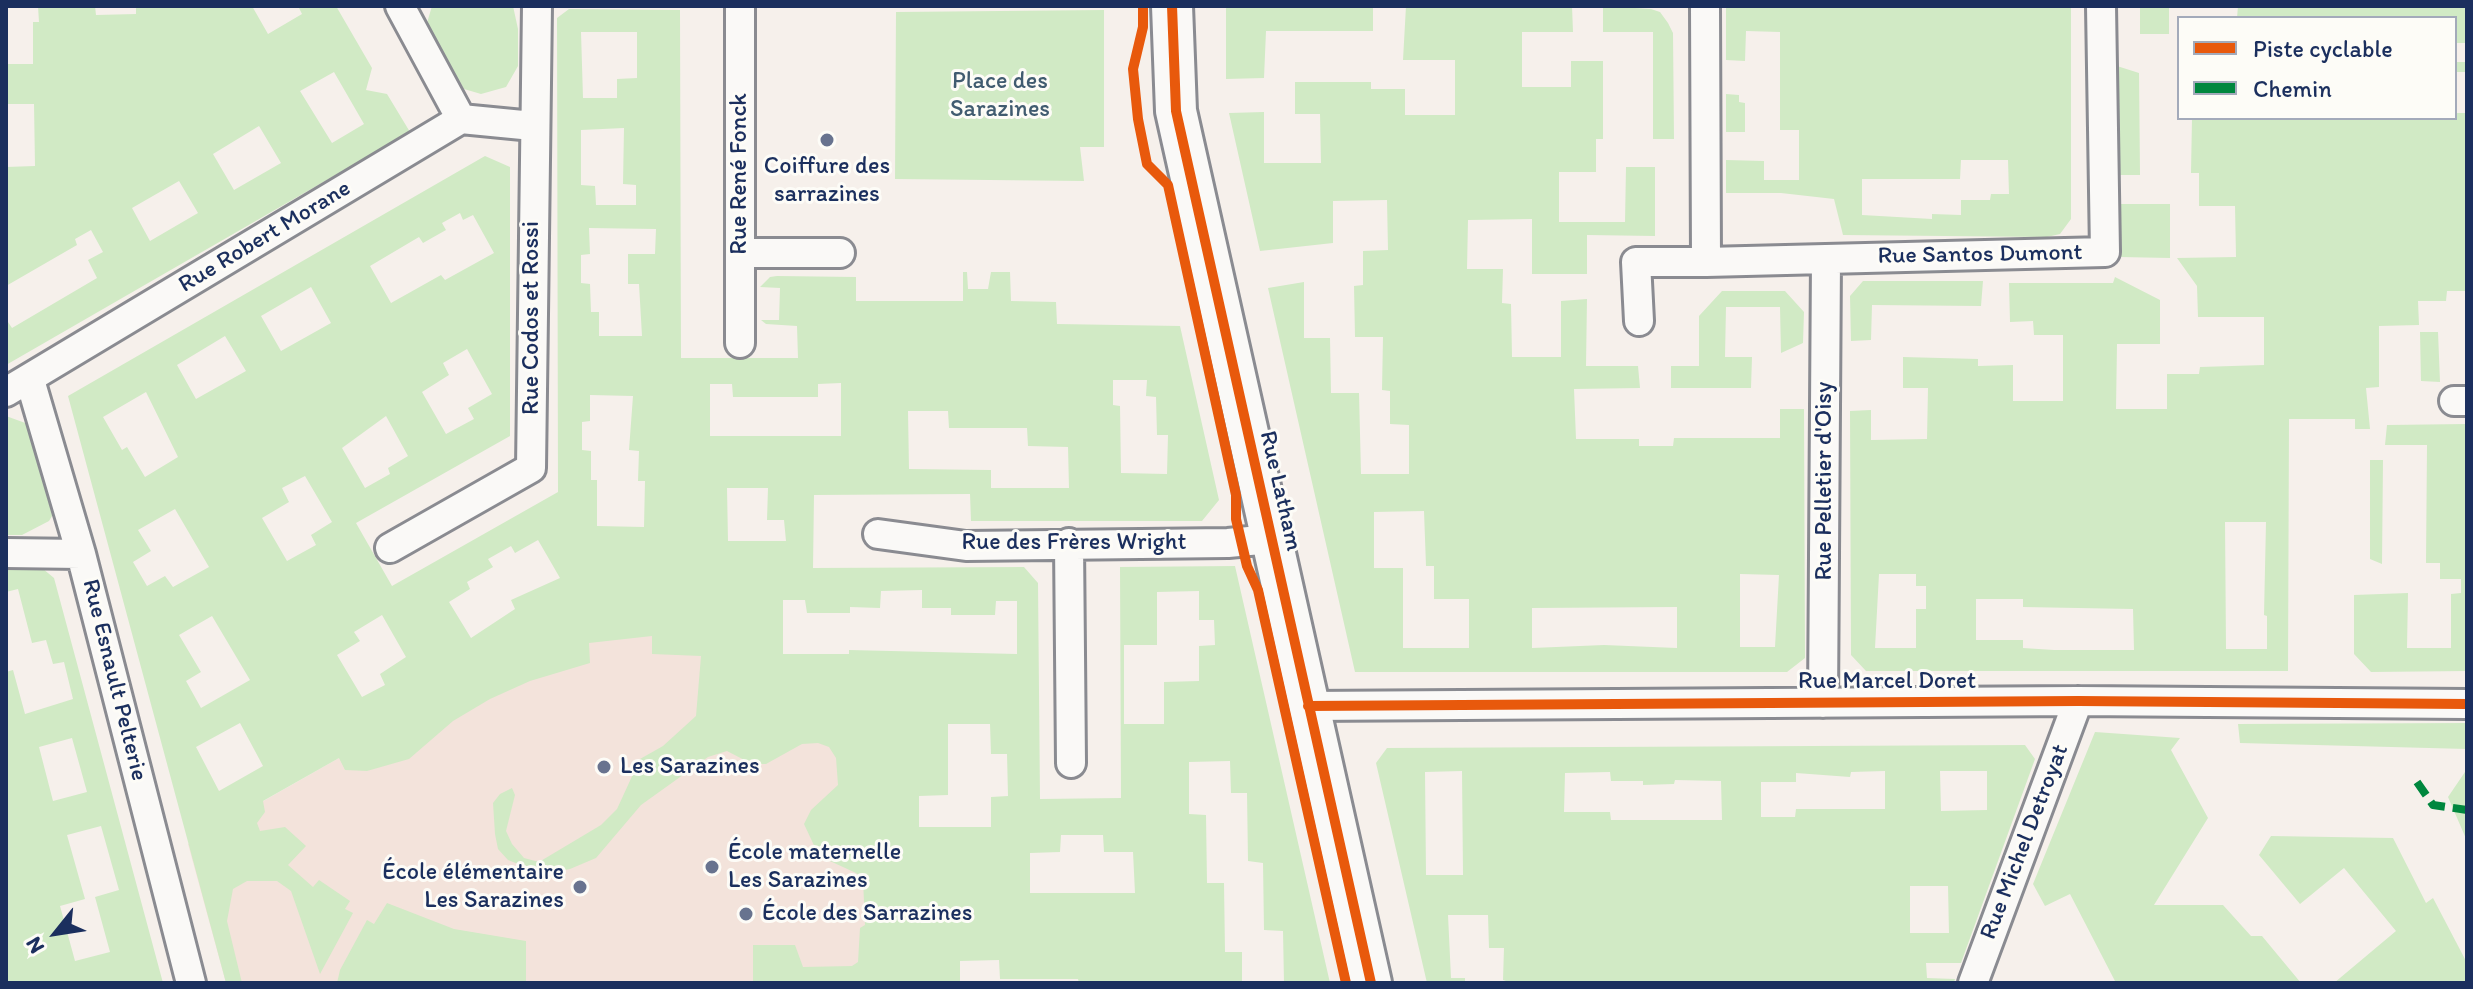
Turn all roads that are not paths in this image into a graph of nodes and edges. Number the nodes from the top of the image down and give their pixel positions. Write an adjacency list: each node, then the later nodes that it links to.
1 (400, 6): 7 (street)
2 (537, 6): 8 (street, Rue Codos et Rossi)
3 (740, 6): 9 (street, Rue René Fonck)
4 (1172, 6): 17 (street, Rue Latham)
5 (1705, 6): 12 (street)
6 (2101, 6): 11 (street, Rue Santos Dumont)
7 (461, 119): 8 (street); 15 (street, Rue Robert Morane)
8 (533, 126): 19 (street, Rue Codos et Rossi)
9 (740, 253): 10 (street); 14 (street, Rue René Fonck)
10 (840, 253)
11 (1826, 259): 12 (street, Rue Santos Dumont); 23 (street, Rue Pelletier d'Oisy)
12 (1706, 262): 13 (street, Rue Santos Dumont)
13 (1639, 321)
14 (740, 343)
15 (18, 386): 21 (street, Rue Esnault Pelterie)
16 (878, 534): 18 (street, Rue des Frères Wright)
17 (1271, 539): 18 (street, Rue des Frères Wright); 25 (street, Rue Latham)
18 (1069, 543): 26 (street)
19 (390, 548)
20 (6, 553): 21 (street)
21 (81, 554): 27 (street, Rue Esnault Pelterie)
22 (2078, 701): 23 (street, Rue Marcel Doret); 24 (street, Rue Marcel Doret); 29 (street, Rue Michel Detroyat)
23 (1823, 703): 25 (street, Rue Marcel Doret)
24 (2467, 704)
25 (1308, 706): 28 (street, Rue Latham)
26 (1071, 763)
27 (191, 983)
28 (1371, 983)
29 (1973, 983)

